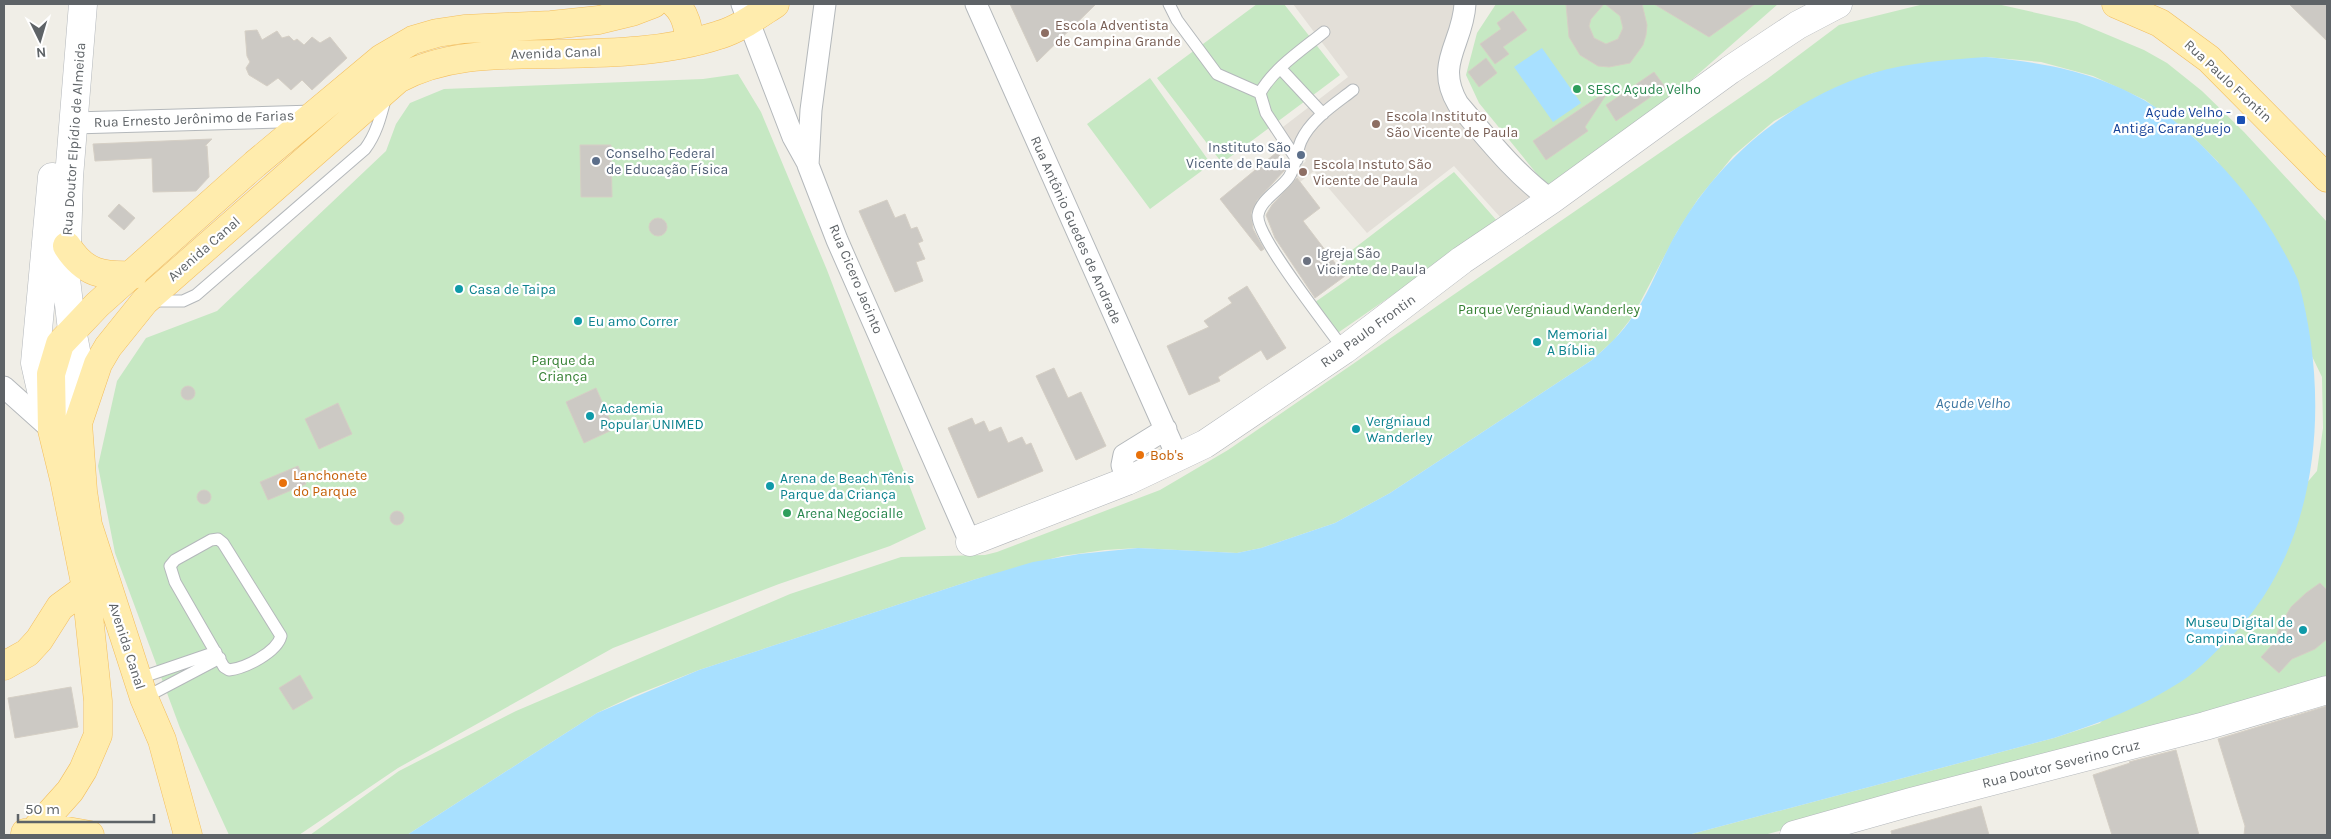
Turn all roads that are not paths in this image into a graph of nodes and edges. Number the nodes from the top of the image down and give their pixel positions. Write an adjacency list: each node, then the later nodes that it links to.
1 (65, 4): 30 (main road, Rua Doutor Elpídio de Almeida)
2 (82, 4): 20 (main road, Rua Doutor Elpídio de Almeida)
3 (653, 4): 19 (main road, Avenida Canal)
4 (675, 4): 14 (main road)
5 (775, 4): 12 (main road, Avenida Canal)
6 (824, 4): 22 (street, Rua Cicero Jacinto)
7 (976, 4): 32 (street, Rua Antônio Guedes de Andrade)
8 (1169, 4): 17 (lane)
9 (1465, 4): 24 (street)
10 (1838, 4): 24 (main road, Rua Paulo Frontin)
11 (2116, 4): 23 (main road, Rua Paulo Frontin)
12 (745, 12): 14 (main road, Avenida Canal); 22 (street)
13 (1324, 32): 15 (lane)
14 (690, 42): 31 (main road, Avenida Canal)
15 (1280, 68): 17 (lane); 18 (lane)
16 (1353, 90): 18 (lane)
17 (1260, 93): 21 (lane)
18 (1323, 114): 21 (lane)
19 (314, 116): 20 (street, Rua Ernesto Jerônimo de Farias); 26 (main road, Avenida Canal)
20 (74, 122): 25 (main road, Rua Doutor Elpídio de Almeida)
21 (1297, 160): 28 (lane)
22 (808, 165): 35 (street, Rua Cicero Jacinto)
23 (2327, 178)
24 (1552, 200): 28 (main road, Rua Paulo Frontin)
25 (68, 246): 26 (main road); 27 (main road, Rua Doutor Elpídio de Almeida)
26 (133, 275): 27 (main road, Avenida Canal)
27 (72, 330): 30 (main road, Avenida Canal); 31 (main road, Rua Doutor Elpídio de Almeida)
28 (1344, 350): 33 (main road, Rua Paulo Frontin)
29 (4, 387): 30 (street)
30 (51, 417): 36 (main road, Avenida Canal)
31 (78, 423): 39 (main road, Avenida Canal)
32 (1166, 429): 33 (street, Rua Antônio Guedes de Andrade); 34 (street)
33 (1177, 456): 34 (main road, Rua Paulo Frontin)
34 (1127, 481): 35 (main road, Rua Paulo Frontin)
35 (970, 542)
36 (86, 588): 38 (main road); 41 (main road, Avenida Canal)
37 (218, 655): 37 (lane); 39 (lane); 39 (lane)
38 (4, 666)
39 (141, 689): 43 (main road, Avenida Canal)
40 (2327, 690): 44 (main road, Rua Doutor Severino Cruz)
41 (27, 833): 42 (main road)
42 (90, 835)
43 (188, 835)
44 (1794, 835)

